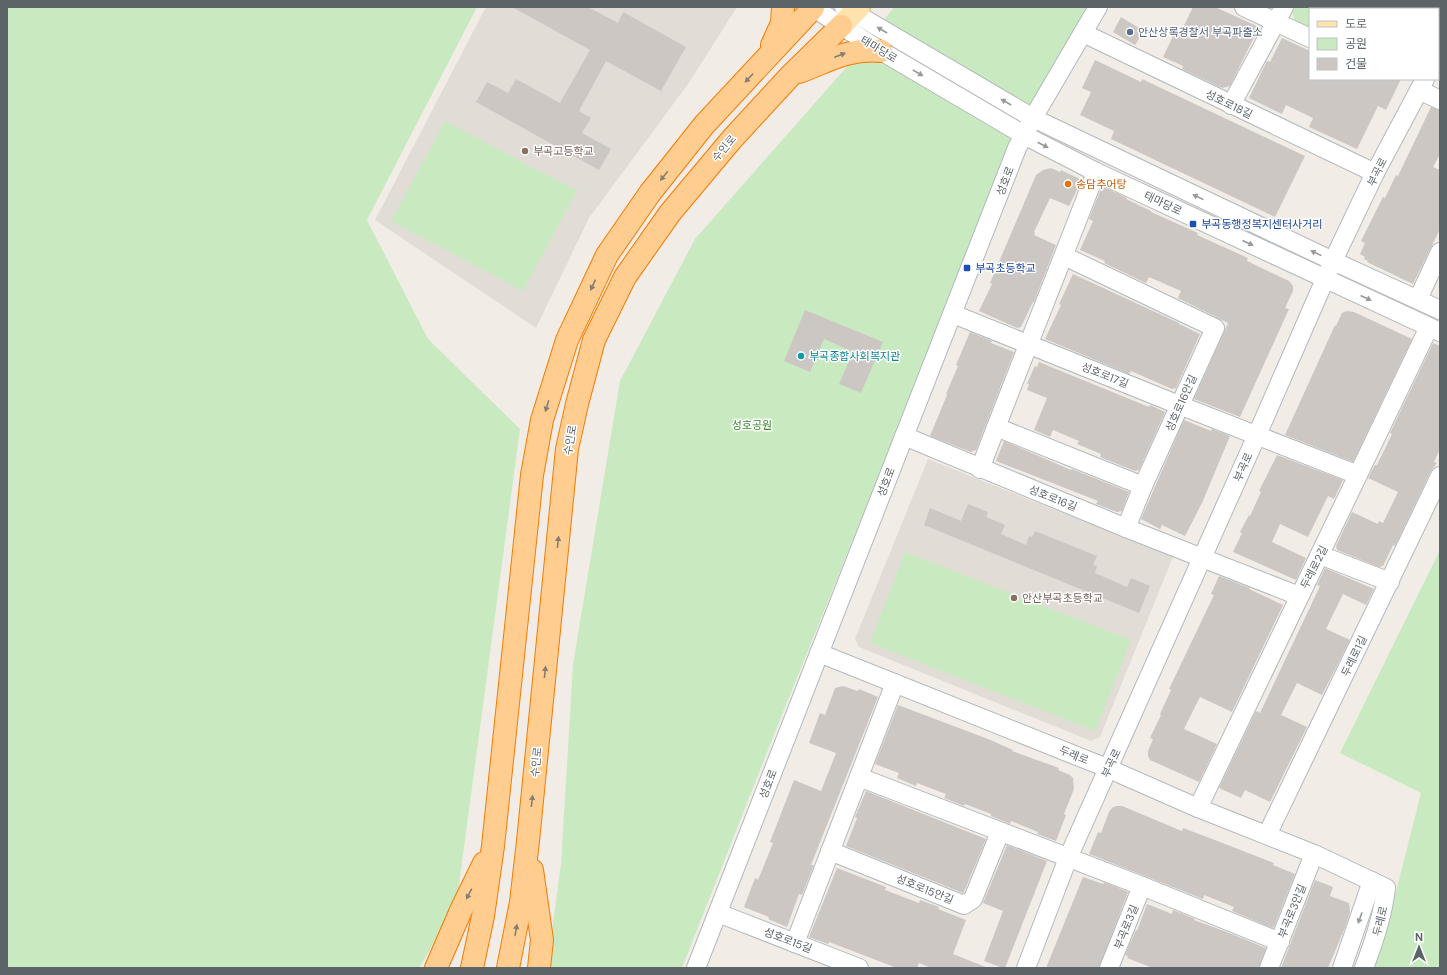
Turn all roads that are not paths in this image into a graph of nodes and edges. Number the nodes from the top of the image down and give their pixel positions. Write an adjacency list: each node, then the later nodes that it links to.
1 (783, 7): 11 (highway)
2 (813, 7): 6 (street, 태마당로); 11 (highway)
3 (1098, 7): 8 (street, 성호로)
4 (1244, 7): 7 (street)
5 (1284, 7): 7 (street)
6 (849, 13): 10 (street, 태마당로); 12 (highway, 수인로); 16 (street, 태마당로, one-way to 6)
7 (1276, 23): 9 (street); 15 (street)
8 (1083, 34): 15 (street, 성호로18길); 16 (street, 성호로)
9 (1309, 38)
10 (881, 51): 12 (highway, one-way to 10); 17 (street, 태마당로, one-way to 17)
11 (765, 60): 50 (highway, one-way to 50)
12 (791, 75): 49 (highway, 수인로, one-way to 12)
13 (1422, 84): 14 (street); 19 (street, 부곡로)
14 (1440, 100)
15 (1231, 105): 19 (street, 성호로18길)
16 (1033, 118): 17 (street, 성호로); 22 (street, 태마당로, one-way to 16)
17 (1024, 135): 18 (street, 태마당로, one-way to 18); 26 (street, 성호로)
18 (1096, 172): 21 (street); 23 (street, 태마당로, one-way to 23)
19 (1375, 173): 22 (street, 부곡로)
20 (1440, 252): 24 (street)
21 (1064, 256): 28 (street); 29 (street, 성호로16안길)
22 (1333, 261): 23 (street, 부곡로); 24 (street, 태마당로)
23 (1325, 279): 27 (street, 태마당로, one-way to 27); 31 (street, 부곡로)
24 (1418, 299): 25 (street, 태마당로)
25 (1440, 310)
26 (953, 314): 28 (street, 성호로17길); 32 (street, 성호로)
27 (1434, 329): 34 (street, 두레로2길)
28 (1027, 344): 29 (street, 성호로17길); 30 (street)
29 (1179, 405): 31 (street, 성호로17길); 36 (street, 성호로16안길)
30 (996, 427): 33 (street); 36 (street)
31 (1257, 435): 34 (street, 성호로17길); 39 (street, 부곡로)
32 (904, 436): 33 (street, 성호로16길); 42 (street, 성호로)
33 (980, 468): 37 (street, 성호로16길)
34 (1358, 476): 38 (street, 두레로2길)
35 (1440, 476): 40 (street, 두레로1길)
36 (1144, 486): 37 (street, 성호로16안길)
37 (1126, 528): 39 (street, 성호로16길)
38 (1320, 555): 40 (street); 41 (street, 두레로2길)
39 (1202, 558): 41 (street, 성호로16길); 44 (street, 부곡로)
40 (1390, 582): 48 (street, 두레로1길)
41 (1299, 596): 46 (street, 두레로2길)
42 (819, 653): 43 (street, 두레로); 56 (street, 성호로)
43 (895, 683): 44 (street, 두레로); 45 (street)
44 (1108, 768): 46 (street, 두레로); 53 (street, 부곡로)
45 (859, 777): 47 (street); 51 (street)
46 (1198, 808): 48 (street, 두레로)
47 (1000, 832): 51 (street, 성호로15안길); 53 (street)
48 (1267, 835): 52 (street, 두레로)
49 (528, 841): 62 (highway, 수인로, one-way to 49); 63 (highway)
50 (493, 846): 60 (highway, one-way to 60); 61 (highway)
51 (830, 851): 58 (street)
52 (1314, 854): 54 (street, 두레로); 57 (street, 부곡로3안길)
53 (1068, 858): 55 (street); 66 (street, 부곡로)
54 (1372, 881): 68 (street, 두레로, one-way to 68); 69 (street, 두레로)
55 (1142, 886): 57 (street); 59 (street, 부곡로3길)
56 (718, 913): 58 (street, 성호로15길); 64 (street, 성호로)
57 (1280, 942): 67 (street, 부곡로3안길)
58 (794, 943): 65 (street, 성호로15길)
59 (1115, 966)
60 (436, 968)
61 (472, 968)
62 (508, 968)
63 (539, 968)
64 (696, 968)
65 (859, 968)
66 (1026, 968)
67 (1269, 968)
68 (1342, 968)
69 (1364, 968)

